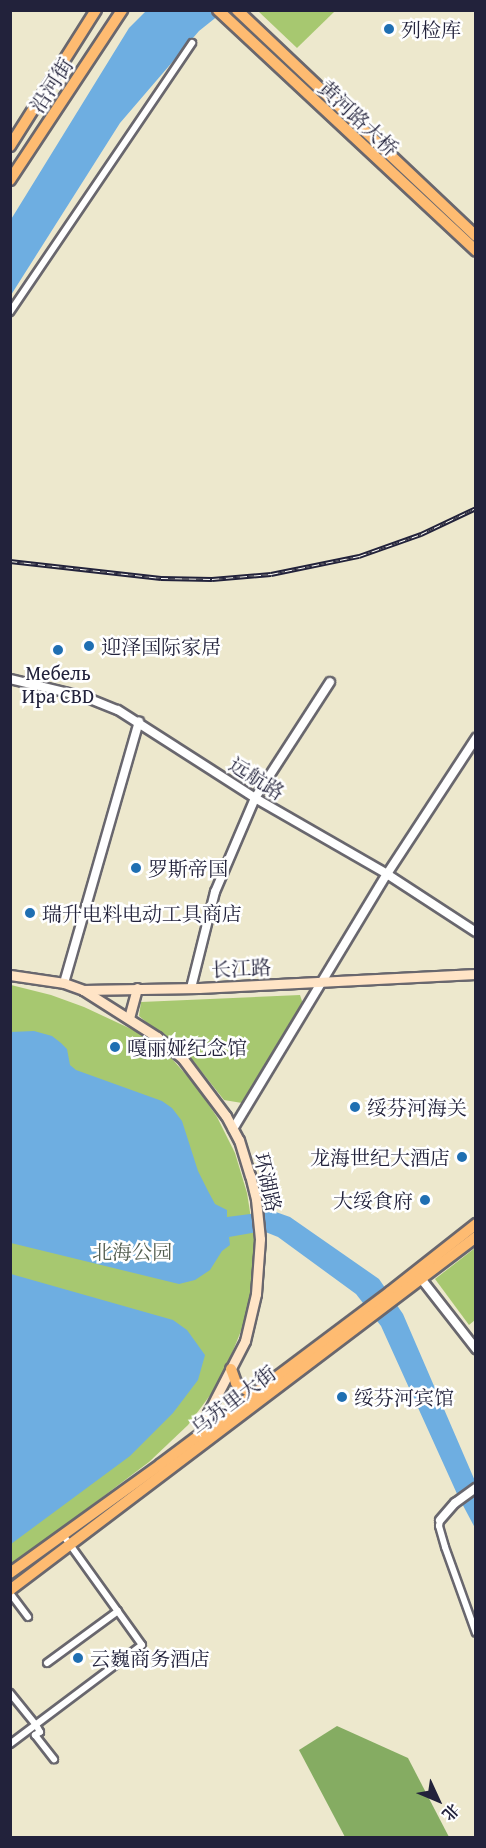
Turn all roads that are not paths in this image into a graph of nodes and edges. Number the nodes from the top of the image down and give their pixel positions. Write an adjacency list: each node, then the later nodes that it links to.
1 (96, 10): 6 (main road, 沿河街)
2 (122, 10): 7 (main road, 沿河街)
3 (218, 10): 9 (main road, 黄河路大桥)
4 (237, 10): 8 (main road, 黄河路大桥)
5 (192, 43): 10 (street)
6 (10, 146)
7 (10, 180)
8 (476, 236)
9 (476, 251)
10 (10, 312)
11 (11, 677): 13 (street, 远航路)
12 (330, 682): 15 (street)
13 (139, 722): 15 (street, 远航路); 21 (street)
14 (476, 738): 16 (street)
15 (255, 798): 16 (street, 远航路); 23 (street)
16 (387, 874): 17 (street, 远航路); 20 (street)
17 (476, 932)
18 (476, 974): 20 (main road, 长江路)
19 (10, 975): 21 (main road, 长江路)
20 (324, 982): 23 (main road, 长江路); 26 (street)
21 (64, 983): 24 (main road, 长江路)
22 (137, 988): 23 (main road, 长江路); 24 (main road, 长江路); 25 (main road)
23 (191, 988)
24 (83, 990): 25 (main road, 环湖路)
25 (129, 1018): 26 (main road, 环湖路)
26 (233, 1129): 32 (main road, 环湖路)
27 (476, 1224): 29 (main road, 乌苏里大街)
28 (476, 1237): 29 (main road, 乌苏里大街)
29 (419, 1275): 30 (main road, 乌苏里大街); 31 (street)
30 (372, 1311): 33 (main road, 乌苏里大街); 35 (main road, 乌苏里大街)
31 (476, 1349)
32 (231, 1369): 33 (main road); 34 (main road, 环湖路)
33 (253, 1394): 34 (main road, 乌苏里大街)
34 (204, 1430): 35 (main road); 38 (main road, 乌苏里大街)
35 (207, 1442): 38 (main road, 乌苏里大街)
36 (476, 1488): 37 (street)
37 (440, 1520): 43 (street)
38 (67, 1539): 39 (main road, 乌苏里大街); 40 (main road, 乌苏里大街); 41 (street)
39 (10, 1573)
40 (10, 1591): 42 (street)
41 (118, 1611): 44 (street); 46 (street)
42 (28, 1617)
43 (476, 1633)
44 (47, 1664)
45 (10, 1693): 46 (street)
46 (36, 1725): 47 (street); 48 (street)
47 (10, 1744)
48 (54, 1760)

